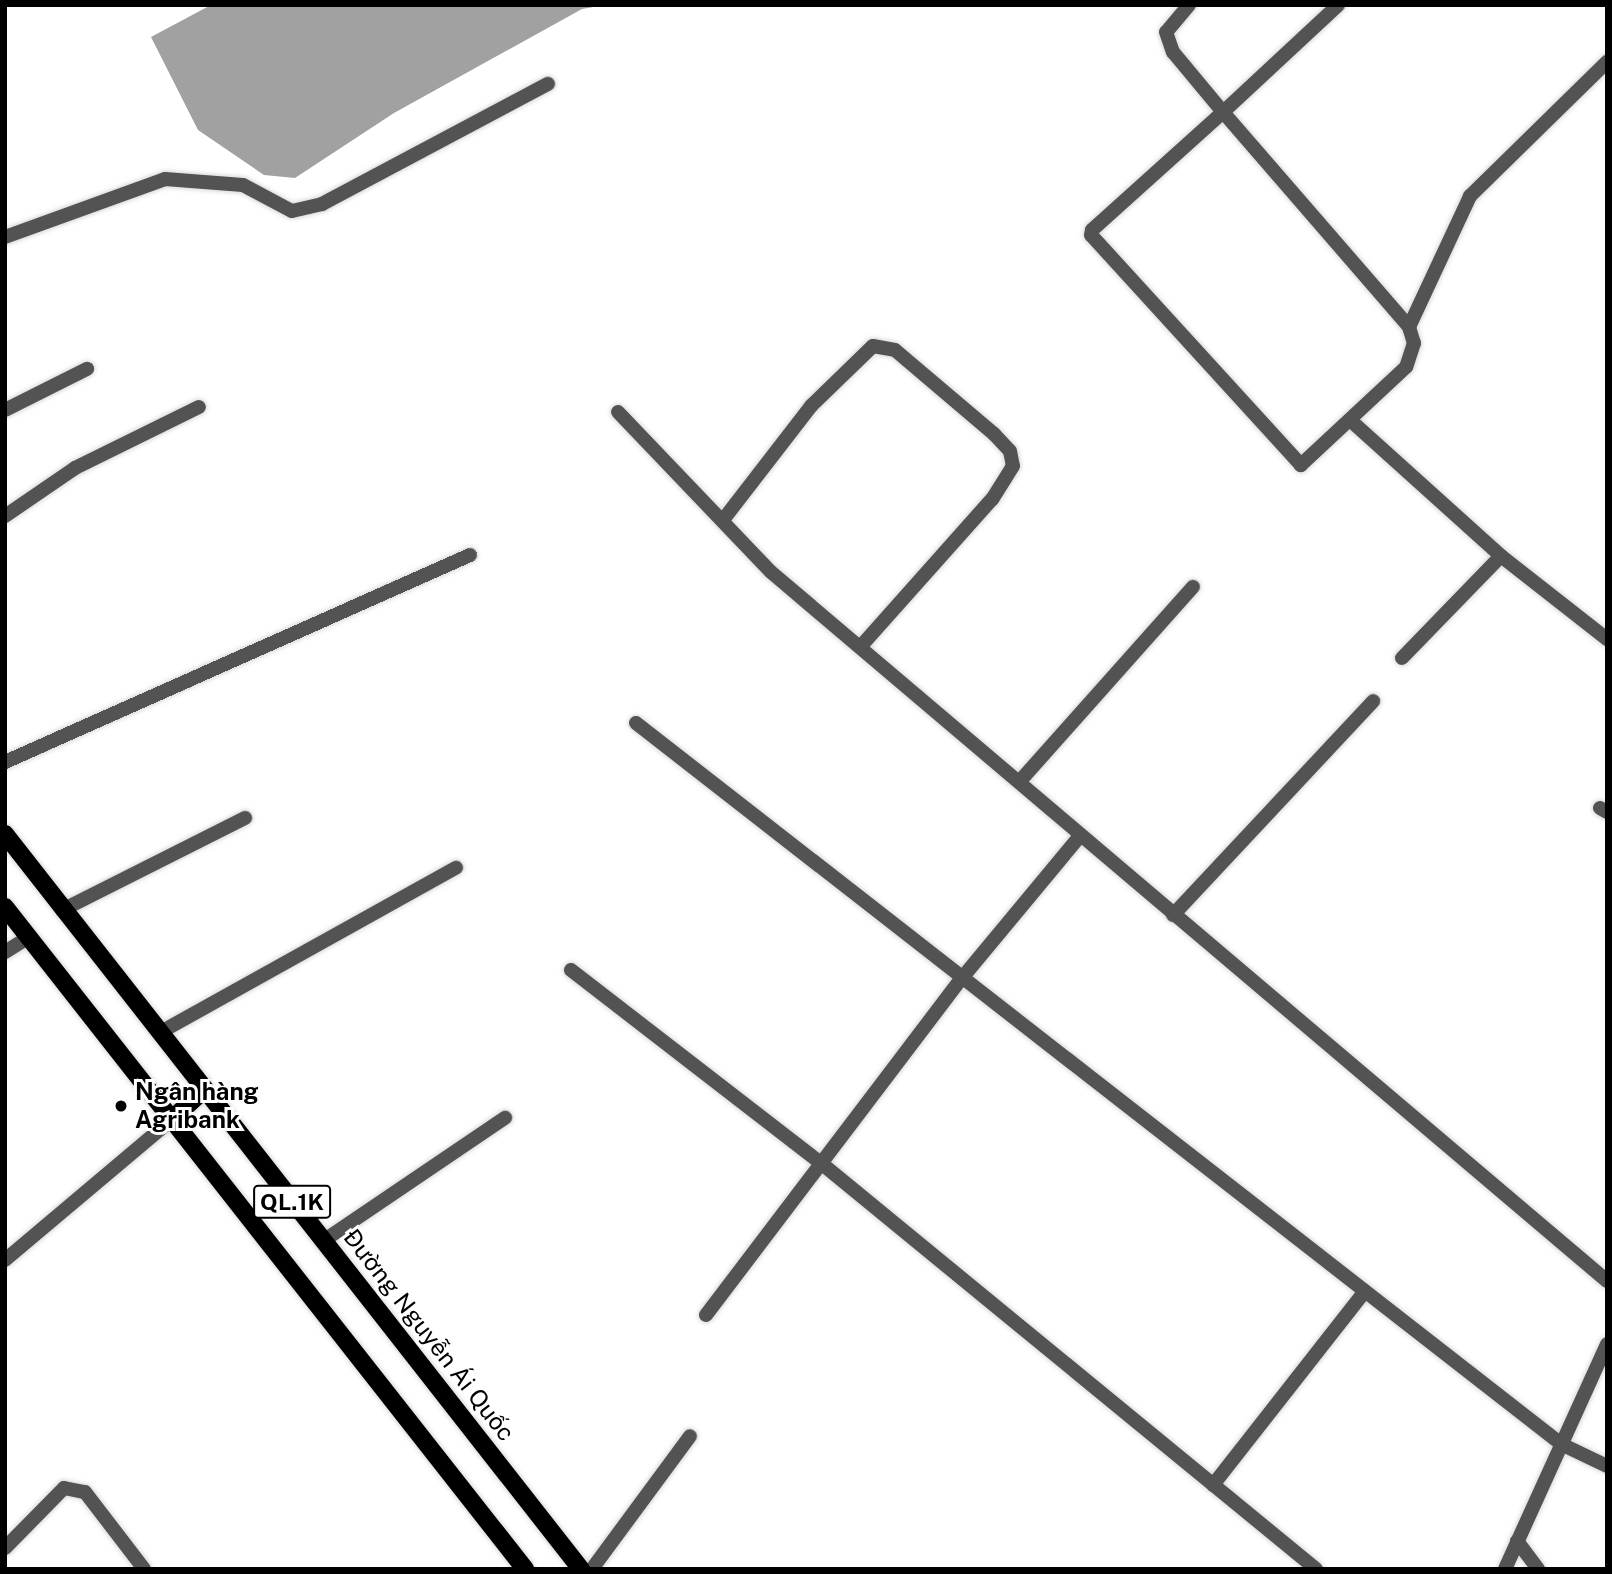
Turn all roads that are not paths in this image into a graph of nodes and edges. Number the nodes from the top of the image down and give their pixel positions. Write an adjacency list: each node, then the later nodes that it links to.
1 (1189, 5): 5 (street)
2 (1338, 5): 5 (street)
3 (1607, 62): 7 (street)
4 (548, 85): 6 (street)
5 (1223, 112): 7 (street); 12 (street)
6 (5, 237)
7 (1409, 327): 12 (street)
8 (87, 369): 10 (street)
9 (199, 407): 13 (street)
10 (5, 410)
11 (618, 412): 14 (street)
12 (1350, 420): 16 (street)
13 (5, 516)
14 (723, 520): 19 (street); 19 (street)
15 (470, 555): 23 (street)
16 (1500, 556): 18 (street); 20 (street)
17 (1193, 587): 24 (street)
18 (1607, 639)
19 (860, 647): 24 (street)
20 (1402, 658)
21 (1373, 701): 31 (street)
22 (636, 723): 35 (street)
23 (5, 762)
24 (1020, 781): 27 (street)
25 (245, 818): 30 (street)
26 (5, 834): 30 (main road, Đường Nguyễn Ái Quốc / QL.1K)
27 (1080, 836): 31 (street); 35 (street)
28 (457, 868): 36 (street)
29 (5, 907): 32 (main road, QL.1K)
30 (62, 910): 36 (main road, Đường Nguyễn Ái Quốc / QL.1K)
31 (1173, 915): 43 (street)
32 (27, 938): 33 (street); 39 (main road, QL.1K)
33 (5, 952)
34 (571, 970): 40 (street)
35 (962, 978): 40 (street); 44 (street)
36 (159, 1033): 37 (main road, Đường Nguyễn Ái Quốc / QL.1K)
37 (204, 1090): 39 (main road); 41 (main road, Đường Nguyễn Ái Quốc / QL.1K)
38 (505, 1118): 41 (street)
39 (171, 1120): 42 (street); 55 (main road, QL.1K)
40 (821, 1164): 45 (street); 50 (street)
41 (323, 1241): 56 (main road, Đường Nguyễn Ái Quốc / QL.1K)
42 (5, 1260)
43 (1607, 1281)
44 (1365, 1291): 48 (street); 50 (street)
45 (706, 1315)
46 (1607, 1344): 48 (street)
47 (690, 1436): 57 (street)
48 (1561, 1444): 49 (street); 51 (street)
49 (1607, 1466)
50 (1213, 1485): 53 (street)
51 (1517, 1541): 59 (street); 60 (street)
52 (5, 1548): 54 (street)
53 (1300, 1564): 58 (street)
54 (144, 1569)
55 (525, 1569)
56 (582, 1569)
57 (592, 1569)
58 (1316, 1569)
59 (1505, 1569)
60 (1538, 1569)

